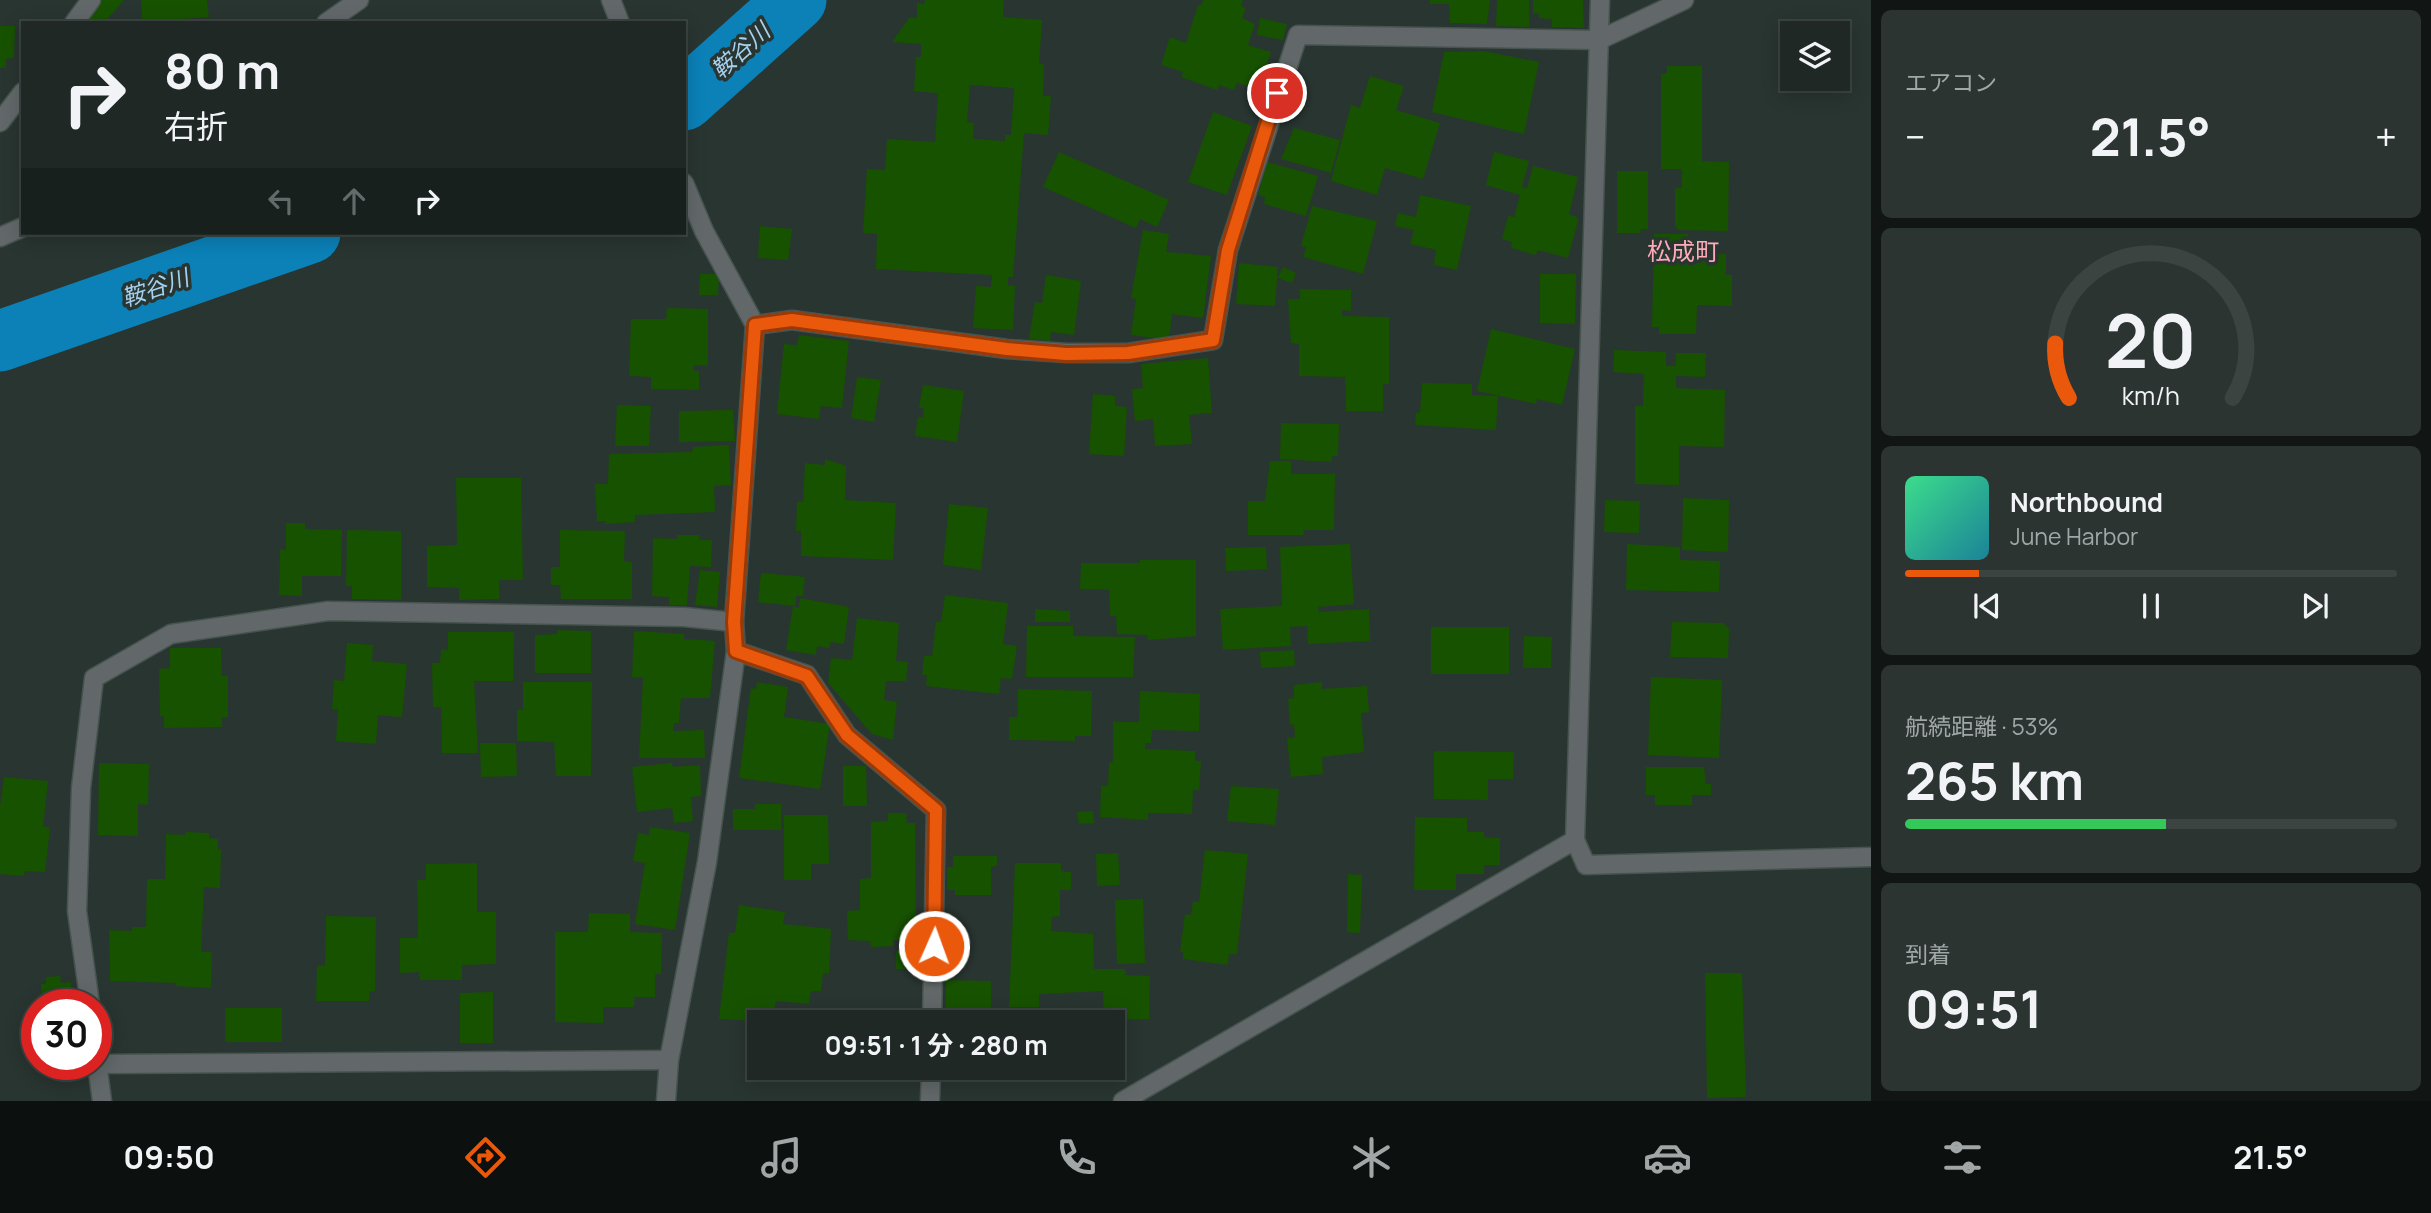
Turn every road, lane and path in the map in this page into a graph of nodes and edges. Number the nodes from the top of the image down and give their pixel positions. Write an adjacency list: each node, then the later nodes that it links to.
1 (91, 0): 6 (street)
2 (359, 0): 7 (street)
3 (611, 0): 8 (street)
4 (1600, 0): 9 (street)
5 (1684, 0): 9 (street)
6 (75, 21)
7 (329, 21)
8 (619, 21)
9 (1599, 40): 15 (street); 18 (street)
10 (21, 95): 11 (street)
11 (0, 122)
12 (686, 188): 15 (street)
13 (21, 227): 14 (street)
14 (0, 237)
15 (755, 325): 16 (street)
16 (734, 622): 17 (street); 20 (street)
17 (736, 651): 21 (street); 23 (street)
18 (1575, 840): 19 (street); 29 (street)
19 (1871, 857)
20 (88, 989)
21 (932, 1010)
22 (112, 1060): 23 (street)
23 (669, 1060): 27 (street)
24 (100, 1080): 26 (street)
25 (931, 1080): 28 (street)
26 (103, 1101)
27 (666, 1101)
28 (930, 1101)
29 (1123, 1101)

